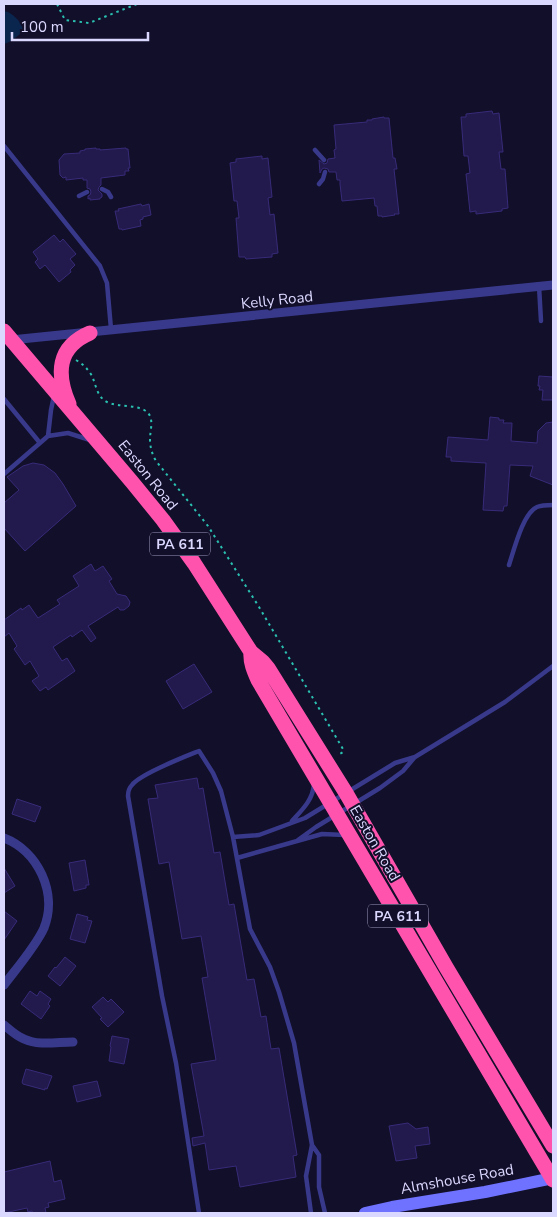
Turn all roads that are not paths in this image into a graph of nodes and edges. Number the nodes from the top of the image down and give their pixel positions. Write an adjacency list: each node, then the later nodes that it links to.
1 (4, 146): 13 (lane)
2 (316, 150): 3 (lane)
3 (324, 160)
4 (326, 172): 5 (lane)
5 (319, 184)
6 (102, 189): 9 (lane)
7 (87, 192): 8 (lane)
8 (79, 196)
9 (111, 197)
10 (553, 285): 11 (street, Kelly Road)
11 (538, 286): 12 (lane); 13 (street, Kelly Road)
12 (541, 321)
13 (111, 331): 14 (street, Kelly Road)
14 (90, 333): 15 (street, Kelly Road); 18 (highway)
15 (6, 338): 16 (highway, Easton Road / PA 611)
16 (55, 392): 18 (highway, Easton Road / PA 611); 19 (lane)
17 (4, 399): 21 (lane)
18 (73, 412): 20 (highway, Easton Road / PA 611)
19 (48, 436): 20 (lane); 21 (lane)
20 (99, 442): 25 (highway, Easton Road / PA 611)
21 (40, 444): 22 (lane)
22 (4, 474)
23 (553, 506): 24 (lane)
24 (508, 565)
25 (251, 652): 28 (highway, Easton Road / PA 611); 29 (highway, Easton Road / PA 611)
26 (553, 666): 27 (lane)
27 (415, 757): 29 (lane); 29 (lane)
28 (312, 770): 30 (highway, Easton Road / PA 611); 31 (lane)
29 (349, 799): 30 (lane); 30 (lane); 41 (highway, Easton Road / PA 611)
30 (334, 808): 31 (lane); 32 (highway, Easton Road / PA 611); 35 (lane)
31 (290, 823): 33 (lane)
32 (350, 835): 35 (lane); 42 (highway, Easton Road / PA 611)
33 (233, 836): 36 (lane); 43 (lane)
34 (4, 838): 37 (street)
35 (298, 840): 36 (lane)
36 (237, 858): 40 (lane)
37 (4, 985)
38 (4, 1025): 39 (street)
39 (73, 1042)
40 (312, 1145): 44 (lane); 45 (lane)
41 (553, 1146)
42 (553, 1179): 46 (main road, Almshouse Road)
43 (199, 1213)
44 (311, 1213)
45 (325, 1213)
46 (366, 1213)

